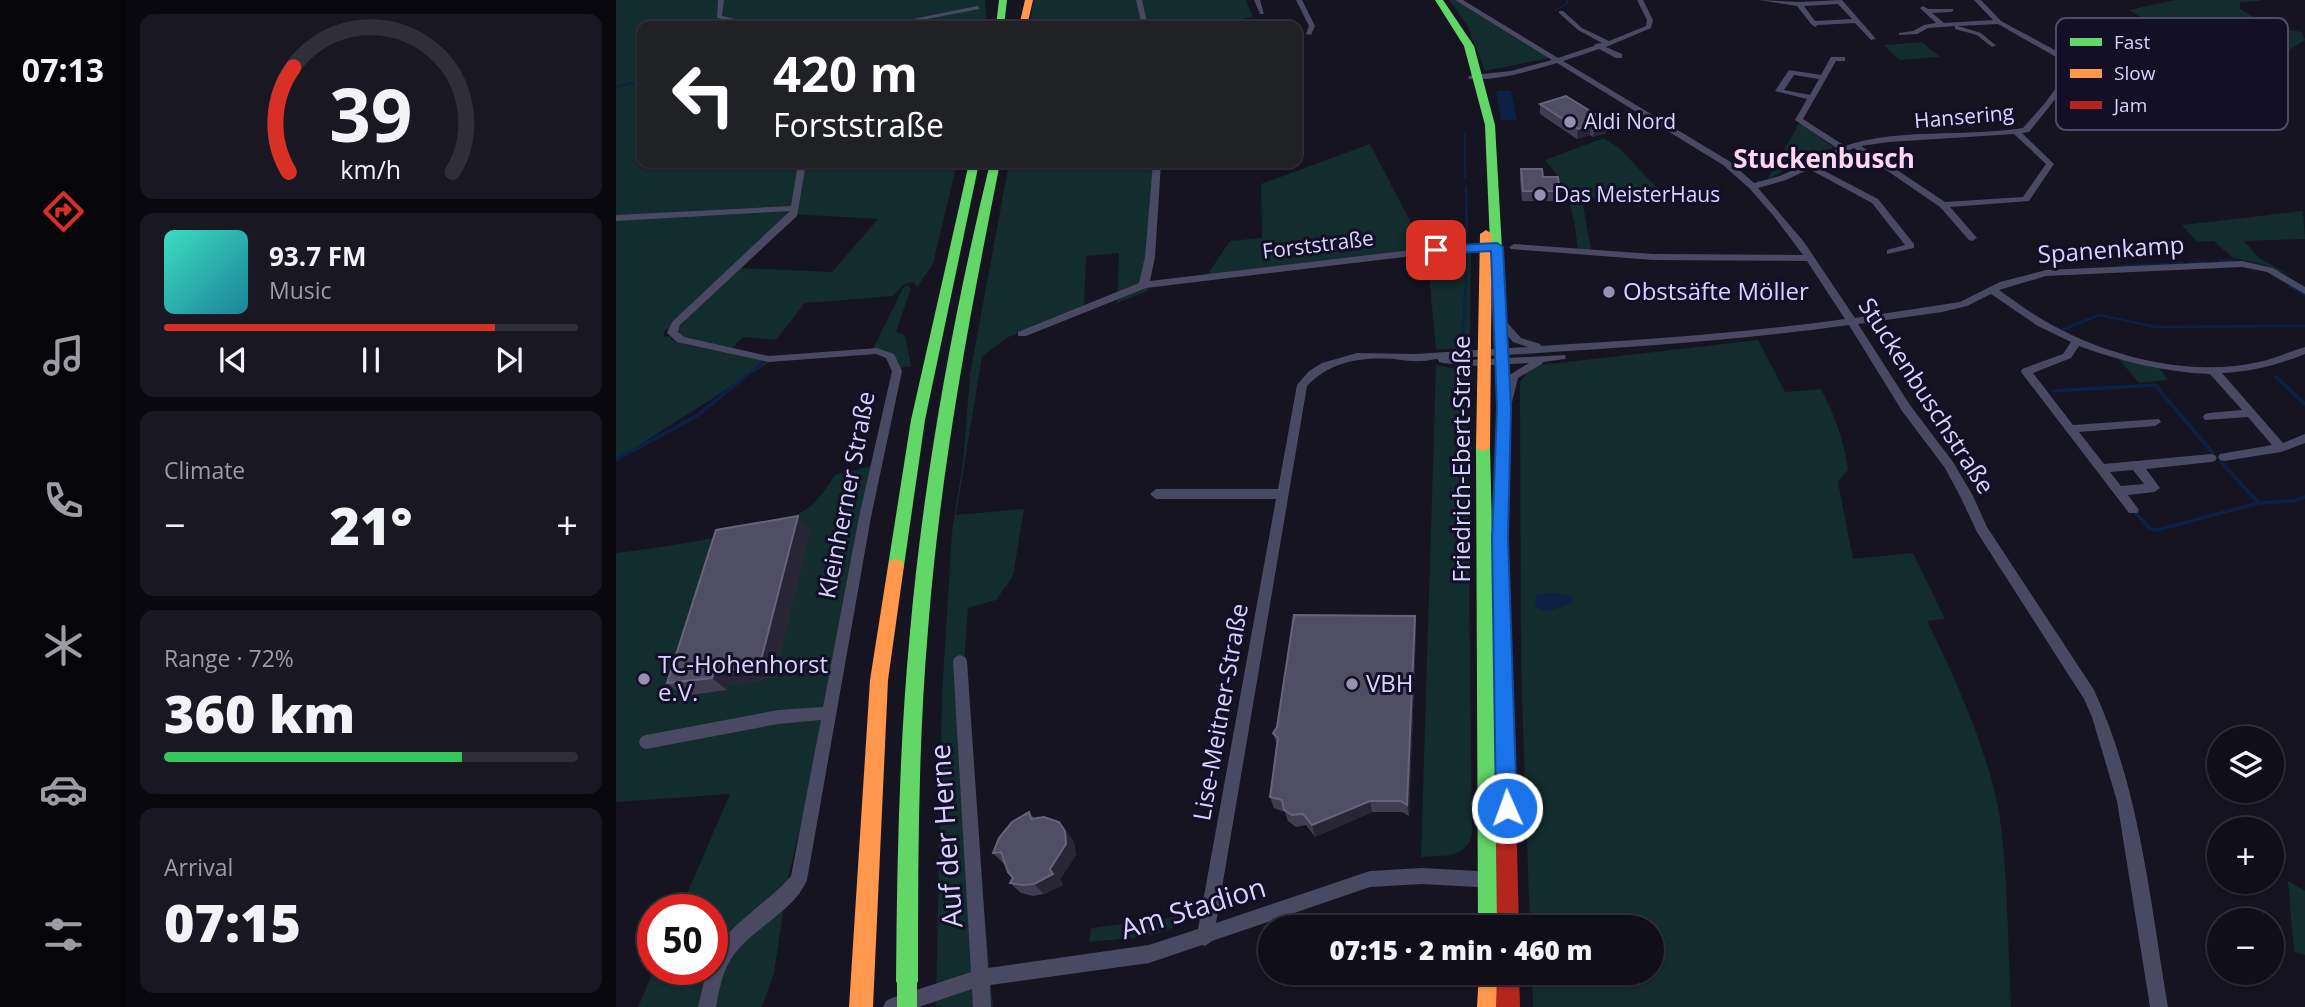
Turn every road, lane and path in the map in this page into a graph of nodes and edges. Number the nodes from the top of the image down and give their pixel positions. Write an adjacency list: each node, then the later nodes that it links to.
1 (721, 0): 21 (street)
2 (992, 0): 23 (main road)
3 (1003, 0): 24 (main road)
4 (1019, 0): 25 (main road)
5 (1029, 0): 26 (main road)
6 (1139, 0): 27 (street)
7 (1257, 0): 19 (street)
8 (1299, 0): 30 (street)
9 (1437, 0): 40 (main road, Friedrich-Ebert-Straße)
10 (1458, 0): 38 (street, Stuckenbuschstraße)
11 (1640, 0): 33 (street)
12 (1762, 0): 15 (street)
13 (1977, 0): 28 (street, Hansering)
14 (1839, 1): 15 (street); 20 (street)
15 (1799, 4): 20 (street)
16 (977, 8): 22 (street)
17 (1951, 10): 29 (street)
18 (1561, 12): 33 (street)
19 (1262, 13)
20 (1858, 20): 32 (street)
21 (739, 21)
22 (908, 21)
23 (991, 21)
24 (1001, 21)
25 (1021, 21)
26 (1023, 21)
27 (1144, 21)
28 (1999, 22): 29 (street); 36 (street, Hansering)
29 (1944, 25): 31 (street); 35 (street)
30 (1309, 34)
31 (1901, 34)
32 (1873, 39)
33 (1606, 42): 34 (street)
34 (1597, 45): 37 (street); 38 (street)
35 (1992, 45)
36 (2056, 52)
37 (1619, 56)
38 (1558, 60): 40 (street); 52 (street, Stuckenbuschstraße)
39 (1842, 60): 41 (street)
40 (1477, 77): 57 (main road, Friedrich-Ebert-Straße)
41 (1821, 77): 43 (street); 43 (street)
42 (2056, 94): 44 (street, Hansering)
43 (1810, 97): 46 (street)
44 (2016, 132): 45 (street, Hansering); 53 (street)
45 (1854, 145): 46 (street, Hansering); 53 (street)
46 (1843, 148): 47 (street, Hansering)
47 (1807, 165): 52 (street, Hansering); 59 (street)
48 (801, 168): 54 (street)
49 (973, 168): 99 (main road)
50 (994, 168): 102 (main road, bridge)
51 (1157, 168): 61 (street)
52 (1754, 186): 60 (street, Stuckenbuschstraße)
53 (1943, 205): 56 (street)
54 (795, 208): 55 (street); 89 (street, Kleinherner Straße)
55 (616, 218)
56 (1972, 238)
57 (1492, 247): 61 (street, Forststraße); 64 (main road, Friedrich-Ebert-Straße); 71 (main road, Friedrich-Ebert-Straße)
58 (1514, 247): 60 (street)
59 (1890, 252)
60 (1809, 258): 65 (street, Stuckenbuschstraße)
61 (1144, 285): 66 (street)
62 (1991, 289): 63 (street, Spanenkamp); 65 (street, Spanenkamp); 67 (street)
63 (2305, 291)
64 (1499, 320): 68 (street, Spanenkamp); 70 (main road, Friedrich-Ebert-Straße)
65 (1850, 322): 68 (street, Spanenkamp); 106 (street, Stuckenbuschstraße)
66 (1022, 334)
67 (2077, 341): 72 (street); 77 (street)
68 (1557, 352): 70 (street, Spanenkamp); 73 (street, Spanenkamp)
69 (2303, 353): 72 (street)
70 (1502, 356): 71 (street, Spanenkamp); 73 (main road, Friedrich-Ebert-Straße)
71 (1483, 357): 86 (street, Lise-Meitner-Straße); 92 (main road, Friedrich-Ebert-Straße)
72 (2213, 370): 74 (street)
73 (1504, 408): 91 (main road, Friedrich-Ebert-Straße)
74 (2252, 413): 75 (street); 79 (street)
75 (2209, 417)
76 (2155, 422): 77 (street)
77 (2071, 429): 83 (street)
78 (2305, 438): 79 (street)
79 (2281, 448): 80 (street)
80 (2224, 457)
81 (2211, 458): 82 (street)
82 (2136, 465): 83 (street); 84 (street)
83 (2101, 469): 84 (street)
84 (2118, 491): 87 (street)
85 (1156, 494): 86 (street)
86 (1282, 494): 95 (street, Lise-Meitner-Straße)
87 (2133, 510)
88 (960, 661): 96 (street, Auf der Herne)
89 (830, 713): 90 (street); 100 (street, Kleinherner Straße)
90 (646, 742)
91 (1509, 879): 92 (street, Am Stadion); 94 (main road, Friedrich-Ebert-Straße)
92 (1489, 880): 93 (main road, Friedrich-Ebert-Straße); 95 (street, Am Stadion)
93 (1489, 915)
94 (1508, 915)
95 (1205, 937): 96 (street, Am Stadion)
96 (979, 978): 101 (street, Am Stadion); 103 (street, Auf der Herne)
97 (1490, 985): 104 (main road)
98 (1508, 985): 105 (main road)
99 (861, 1002)
100 (707, 1007)
101 (892, 1007)
102 (907, 1007)
103 (982, 1007)
104 (1489, 1007)
105 (1508, 1007)
106 (2159, 1007)

